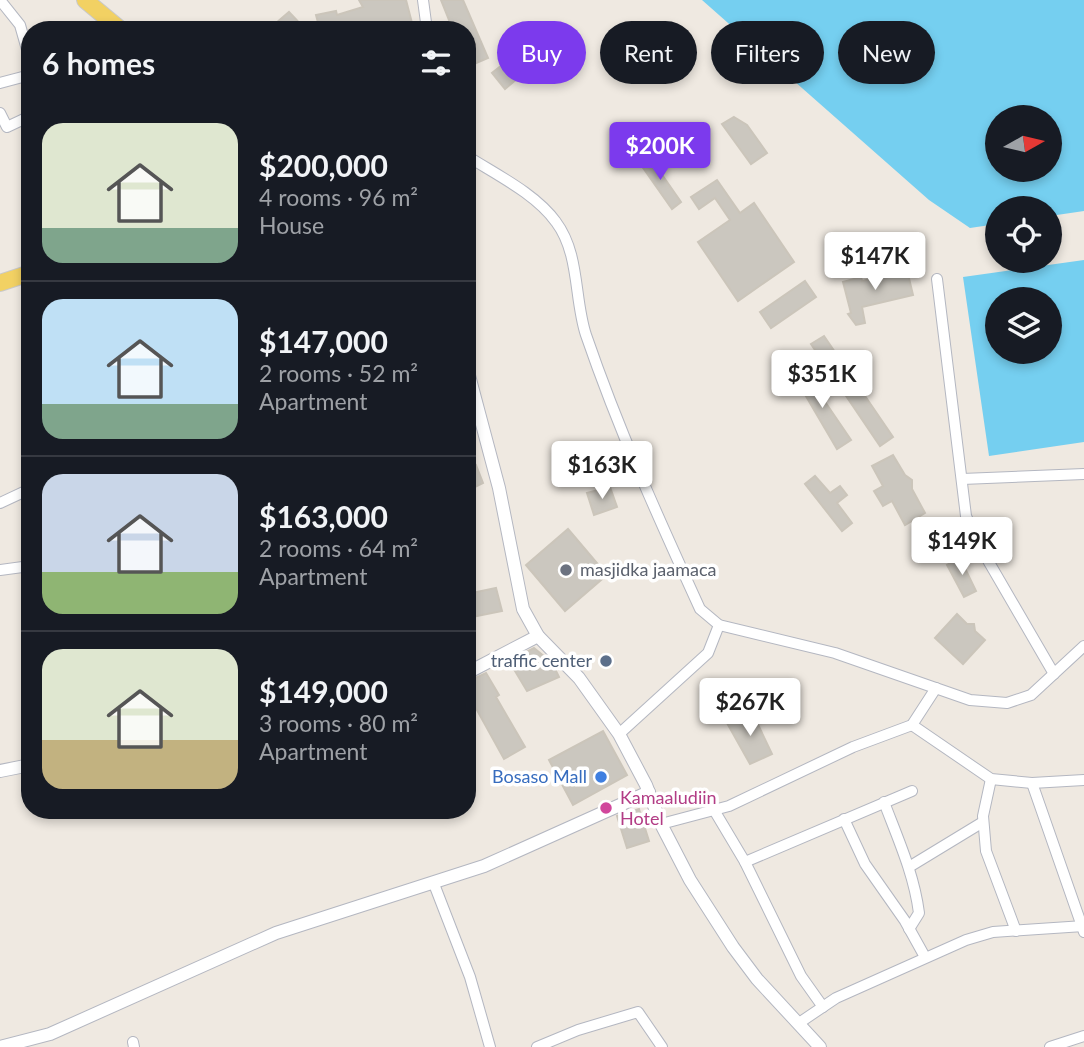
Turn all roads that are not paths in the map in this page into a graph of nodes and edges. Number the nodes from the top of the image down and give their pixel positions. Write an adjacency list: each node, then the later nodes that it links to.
1 (0, 0): 6 (street)
2 (85, 0): 4 (main road)
3 (423, 0): 5 (street)
4 (110, 21)
5 (426, 21)
6 (21, 28)
7 (21, 77): 8 (street)
8 (0, 83)
9 (0, 113): 10 (street)
10 (21, 120)
11 (476, 162): 22 (street)
12 (21, 276): 14 (main road)
13 (937, 279): 17 (street)
14 (0, 284)
15 (476, 402): 23 (street)
16 (1084, 474): 17 (street)
17 (961, 479): 26 (street)
18 (21, 493): 19 (street)
19 (0, 503)
20 (21, 567): 21 (street)
21 (0, 570)
22 (719, 625): 27 (street); 29 (street)
23 (538, 636): 25 (street); 29 (street)
24 (1084, 646): 26 (street)
25 (476, 668)
26 (1054, 674): 27 (street)
27 (936, 688): 28 (street)
28 (912, 725): 32 (street); 38 (street)
29 (619, 734): 36 (street)
30 (21, 767): 31 (street)
31 (0, 772)
32 (991, 779): 34 (street); 40 (street)
33 (1084, 780): 34 (street)
34 (1032, 783): 45 (street)
35 (912, 791): 37 (street)
36 (649, 792): 41 (street); 44 (street)
37 (884, 802): 39 (street); 43 (street)
38 (713, 810): 41 (street); 42 (street)
39 (844, 819): 42 (street); 46 (street)
40 (983, 822): 43 (street); 47 (street)
41 (661, 824): 50 (street)
42 (745, 862): 49 (street)
43 (909, 867): 46 (street)
44 (434, 884): 52 (street); 53 (street)
45 (1083, 928): 47 (street)
46 (909, 929): 48 (street)
47 (1016, 930): 48 (street)
48 (925, 957): 49 (street)
49 (823, 1007): 50 (street)
50 (799, 1023): 56 (street)
51 (1084, 1036): 57 (street)
52 (0, 1047)
53 (490, 1047)
54 (537, 1047): 55 (street)
55 (662, 1047)
56 (820, 1047)
57 (1050, 1047)

